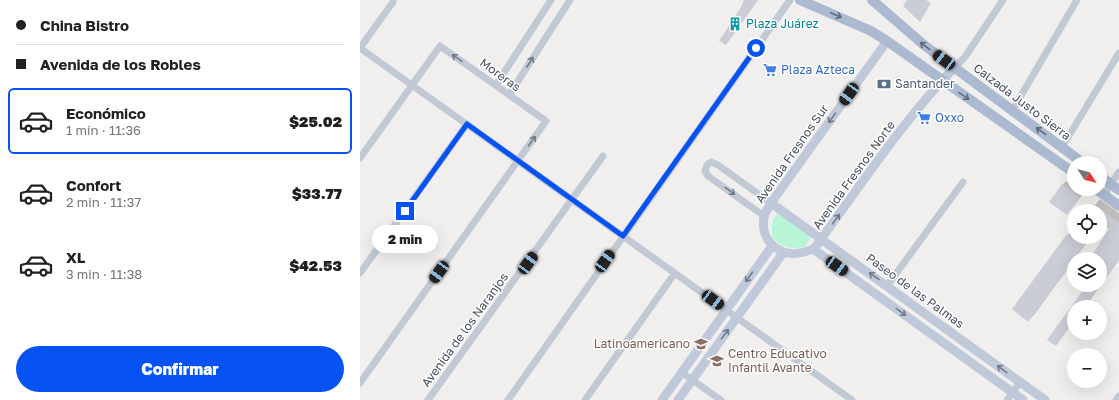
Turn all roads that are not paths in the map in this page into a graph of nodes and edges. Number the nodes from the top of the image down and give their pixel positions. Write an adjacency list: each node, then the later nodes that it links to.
1 (551, 0): 15 (street)
2 (570, 0): 16 (street, one-way to 2)
3 (790, 0): 33 (street)
4 (800, 0): 9 (main road, one-way to 9)
5 (872, 0): 12 (main road, Calzada Justo Sierra, one-way to 5)
6 (1003, 0): 12 (street)
7 (1078, 0): 17 (street)
8 (392, 2): 10 (street)
9 (887, 41): 13 (main road); 30 (street, Avenida Fresnos Sur, one-way to 30)
10 (360, 48): 14 (street)
11 (1119, 53): 19 (street)
12 (955, 67): 13 (street, Avenida Fresnos Norte); 17 (main road, Calzada Justo Sierra)
13 (942, 80): 24 (main road, one-way to 24); 34 (street, Avenida Fresnos Norte, one-way to 13)
14 (412, 85): 15 (street, Moreras, one-way to 14); 18 (street); 22 (street)
15 (496, 85): 16 (street, Moreras)
16 (509, 95): 23 (street, Moreras, one-way to 16)
17 (1012, 111): 19 (main road, Calzada Justo Sierra, one-way to 17)
18 (467, 124): 23 (street); 38 (street)
19 (1062, 147): 21 (main road, Calzada Justo Sierra)
20 (603, 156): 29 (street, Avenida de los Naranjos)
21 (1074, 156)
22 (360, 158)
23 (518, 161): 29 (street); 46 (street)
24 (1067, 169)
25 (1119, 172): 27 (street)
26 (962, 182): 40 (street)
27 (1115, 187)
28 (1105, 196): 31 (main road)
29 (573, 200): 33 (street); 49 (street, Avenida de los Naranjos)
30 (771, 203): 32 (street, Avenida Fresnos Sur); 32 (street, one-way to 32); 34 (street, Paseo de las Palmas)
31 (1119, 206)
32 (764, 216): 35 (street, Avenida Fresnos Sur)
33 (623, 236): 39 (street); 50 (street)
34 (821, 239): 36 (street, Avenida Fresnos Norte); 40 (street, Paseo de las Palmas, one-way to 34)
35 (772, 246): 37 (street); 41 (street, one-way to 41)
36 (813, 249): 37 (street); 47 (street, Paseo de las Palmas, one-way to 47)
37 (783, 253): 42 (street)
38 (360, 273)
39 (675, 273): 41 (street); 51 (street)
40 (887, 286): 45 (street, Paseo de las Palmas, one-way to 40)
41 (726, 310): 42 (street); 43 (street)
42 (737, 318): 44 (street, one-way to 42); 55 (street)
43 (681, 372): 44 (street); 52 (street)
44 (692, 380): 53 (street); 54 (street)
45 (1020, 382): 47 (street); 58 (street, Paseo de las Palmas)
46 (360, 383)
47 (1012, 392): 56 (street); 57 (street, Paseo de las Palmas)
48 (1119, 396): 59 (street)
49 (428, 400)
50 (508, 400)
51 (585, 400)
52 (662, 400)
53 (678, 400)
54 (721, 400)
55 (852, 400)
56 (1007, 400)
57 (1023, 400)
58 (1044, 400)
59 (1116, 400)

